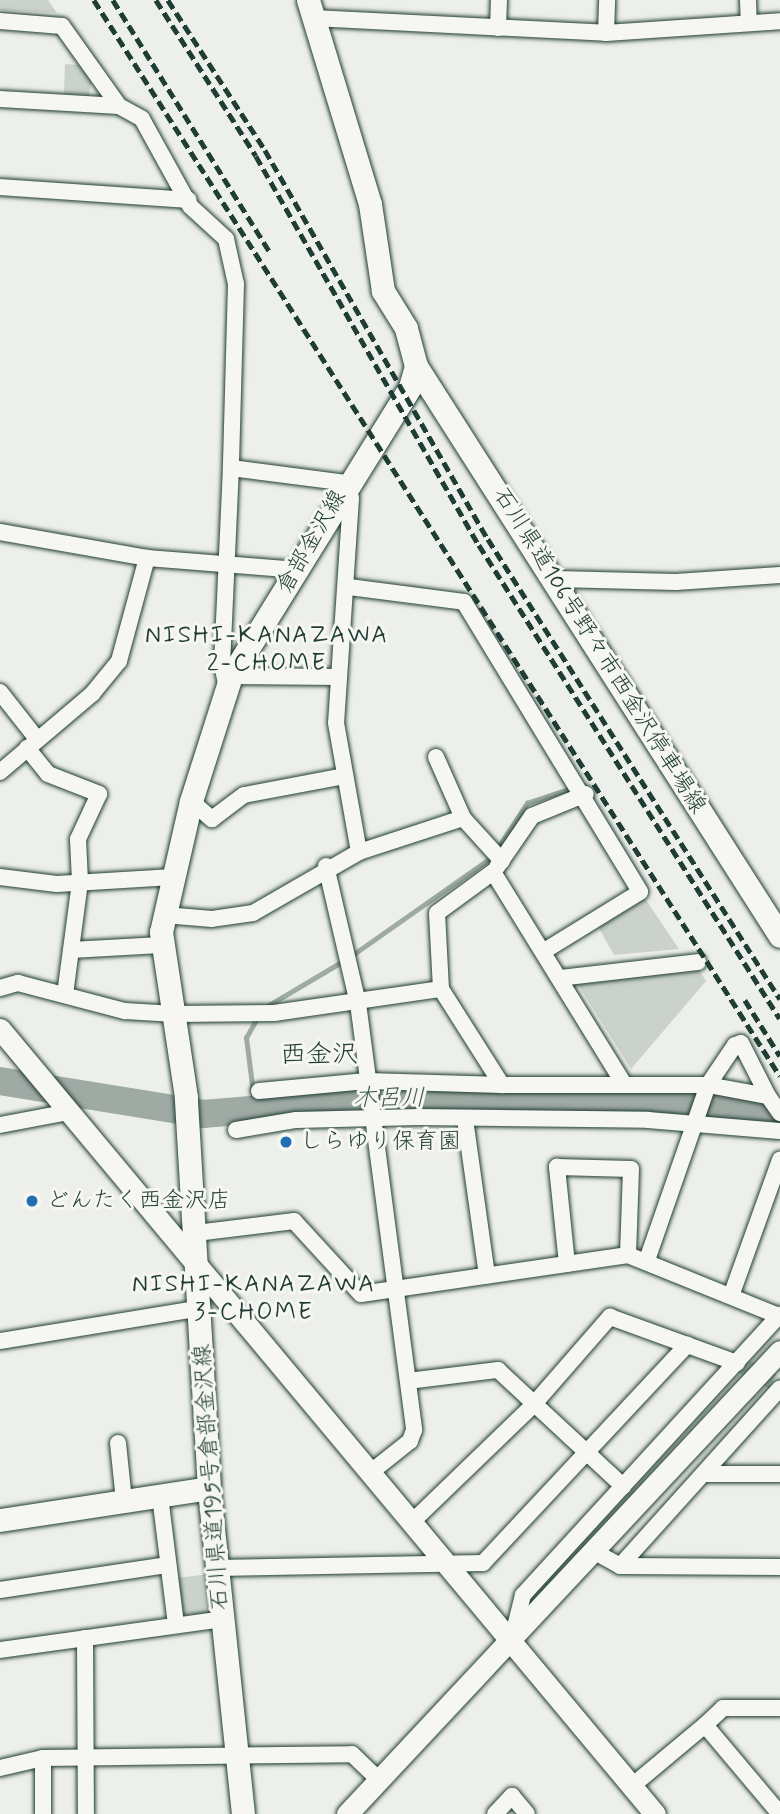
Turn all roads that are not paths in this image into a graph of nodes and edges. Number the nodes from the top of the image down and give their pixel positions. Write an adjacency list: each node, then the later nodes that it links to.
1 (499, 0): 8 (street)
2 (607, 0): 9 (street)
3 (748, 0): 7 (street)
4 (311, 9): 8 (street); 14 (main road)
5 (0, 21): 11 (street)
6 (780, 21): 7 (street)
7 (749, 23): 9 (street)
8 (498, 28): 9 (street)
9 (606, 33)
10 (0, 99): 11 (street)
11 (119, 106): 13 (street)
12 (0, 187): 13 (street)
13 (189, 200): 15 (street)
14 (416, 366): 16 (main road, 倉部金沢線); 22 (main road, 石川県道106号野々市西金沢停車場線)
15 (231, 468): 16 (street); 19 (street)
16 (346, 483): 20 (main road, 倉部金沢線); 23 (street)
17 (0, 532): 18 (street)
18 (147, 558): 19 (street); 27 (street)
19 (226, 564): 20 (street); 25 (street)
20 (299, 570): 25 (main road, 倉部金沢線)
21 (780, 575): 22 (street)
22 (557, 579): 41 (main road, 石川県道106号野々市西金沢停車場線)
23 (349, 587): 24 (street); 31 (street)
24 (339, 677): 25 (street); 30 (street)
25 (229, 682): 32 (main road, 倉部金沢線)
26 (0, 692): 27 (street)
27 (32, 743): 29 (street); 39 (street)
28 (436, 757): 33 (street)
29 (0, 772)
30 (345, 776): 32 (street); 34 (street)
31 (581, 788): 35 (street); 44 (street)
32 (191, 801): 38 (main road, 倉部金沢線)
33 (463, 818): 34 (street); 35 (street)
34 (359, 852): 36 (street)
35 (496, 860): 44 (street); 48 (street)
36 (326, 866): 40 (street); 50 (street)
37 (0, 877): 39 (street)
38 (173, 877): 39 (street); 40 (main road, 倉部金沢線)
39 (80, 882): 43 (street)
40 (164, 915): 42 (main road, 倉部金沢線)
41 (780, 936)
42 (161, 945): 43 (street); 51 (main road, 倉部金沢線)
43 (71, 950): 49 (street)
44 (544, 951): 46 (street)
45 (698, 962): 46 (street)
46 (560, 978): 54 (street)
47 (0, 988): 49 (street)
48 (441, 989): 50 (street); 55 (street)
49 (65, 995): 51 (street)
50 (358, 1003): 51 (street); 53 (street)
51 (175, 1014): 58 (main road, 倉部金沢線)
52 (6, 1036): 60 (street)
53 (367, 1083): 55 (street); 57 (street); 61 (street)
54 (624, 1084): 55 (street); 56 (street)
55 (502, 1085)
56 (707, 1088): 59 (street); 59 (street); 63 (street)
57 (259, 1091)
58 (186, 1097): 68 (main road, 石川県道195号倉部金沢線)
59 (773, 1103)
60 (64, 1107): 64 (street); 72 (street)
61 (370, 1117): 62 (street); 65 (street); 74 (street)
62 (465, 1119): 63 (street); 73 (street)
63 (697, 1122): 66 (street); 70 (street)
64 (0, 1125)
65 (236, 1130)
66 (780, 1131)
67 (780, 1160): 75 (street)
68 (196, 1233): 72 (main road, 石川県道195号倉部金沢線); 74 (street)
69 (628, 1255): 70 (street); 71 (street); 71 (street)
70 (648, 1260): 75 (street)
71 (567, 1264): 73 (street)
72 (198, 1266): 76 (main road, 石川県道195号倉部金沢線); 87 (street)
73 (487, 1275): 74 (street)
74 (394, 1289): 82 (street)
75 (731, 1296): 77 (street)
76 (202, 1308): 78 (street); 91 (main road, 石川県道195号倉部金沢線)
77 (779, 1315): 81 (street)
78 (0, 1340)
79 (687, 1345): 81 (street); 84 (street); 86 (street)
80 (780, 1351): 96 (street)
81 (737, 1363): 90 (street)
82 (408, 1381): 84 (street); 87 (street)
83 (780, 1388): 88 (street)
84 (534, 1404): 86 (street); 95 (street)
85 (118, 1443): 93 (street)
86 (588, 1454): 90 (street); 97 (street)
87 (371, 1472): 95 (street)
88 (705, 1474): 89 (street); 99 (street)
89 (780, 1474)
90 (623, 1486): 106 (street)
91 (209, 1488): 92 (main road); 101 (main road, 石川県道195号倉部金沢線)
92 (160, 1496): 93 (main road); 98 (street)
93 (124, 1501): 94 (main road)
94 (0, 1520)
95 (412, 1522): 97 (street)
96 (595, 1552): 99 (street); 106 (street)
97 (443, 1564): 101 (street); 106 (street)
98 (168, 1565): 102 (street); 104 (street)
99 (620, 1566): 100 (street)
100 (780, 1567)
101 (217, 1568): 103 (main road, 石川県道195号倉部金沢線)
102 (0, 1590)
103 (222, 1619): 104 (street); 110 (main road, 石川県道195号倉部金沢線)
104 (176, 1625): 105 (street)
105 (85, 1638): 107 (street); 112 (street)
106 (512, 1640): 114 (street); 115 (street)
107 (0, 1650)
108 (780, 1708): 109 (street)
109 (705, 1726): 115 (street); 123 (street)
110 (237, 1757): 112 (street); 114 (street); 119 (main road, 石川県道195号倉部金沢線)
111 (43, 1758): 112 (street); 113 (street); 117 (street)
112 (86, 1758): 118 (street)
113 (0, 1768)
114 (377, 1777): 116 (street)
115 (632, 1786): 122 (street)
116 (355, 1811)
117 (43, 1814)
118 (86, 1814)
119 (243, 1814)
120 (495, 1814): 121 (street)
121 (527, 1814)
122 (655, 1814)
123 (780, 1814)

